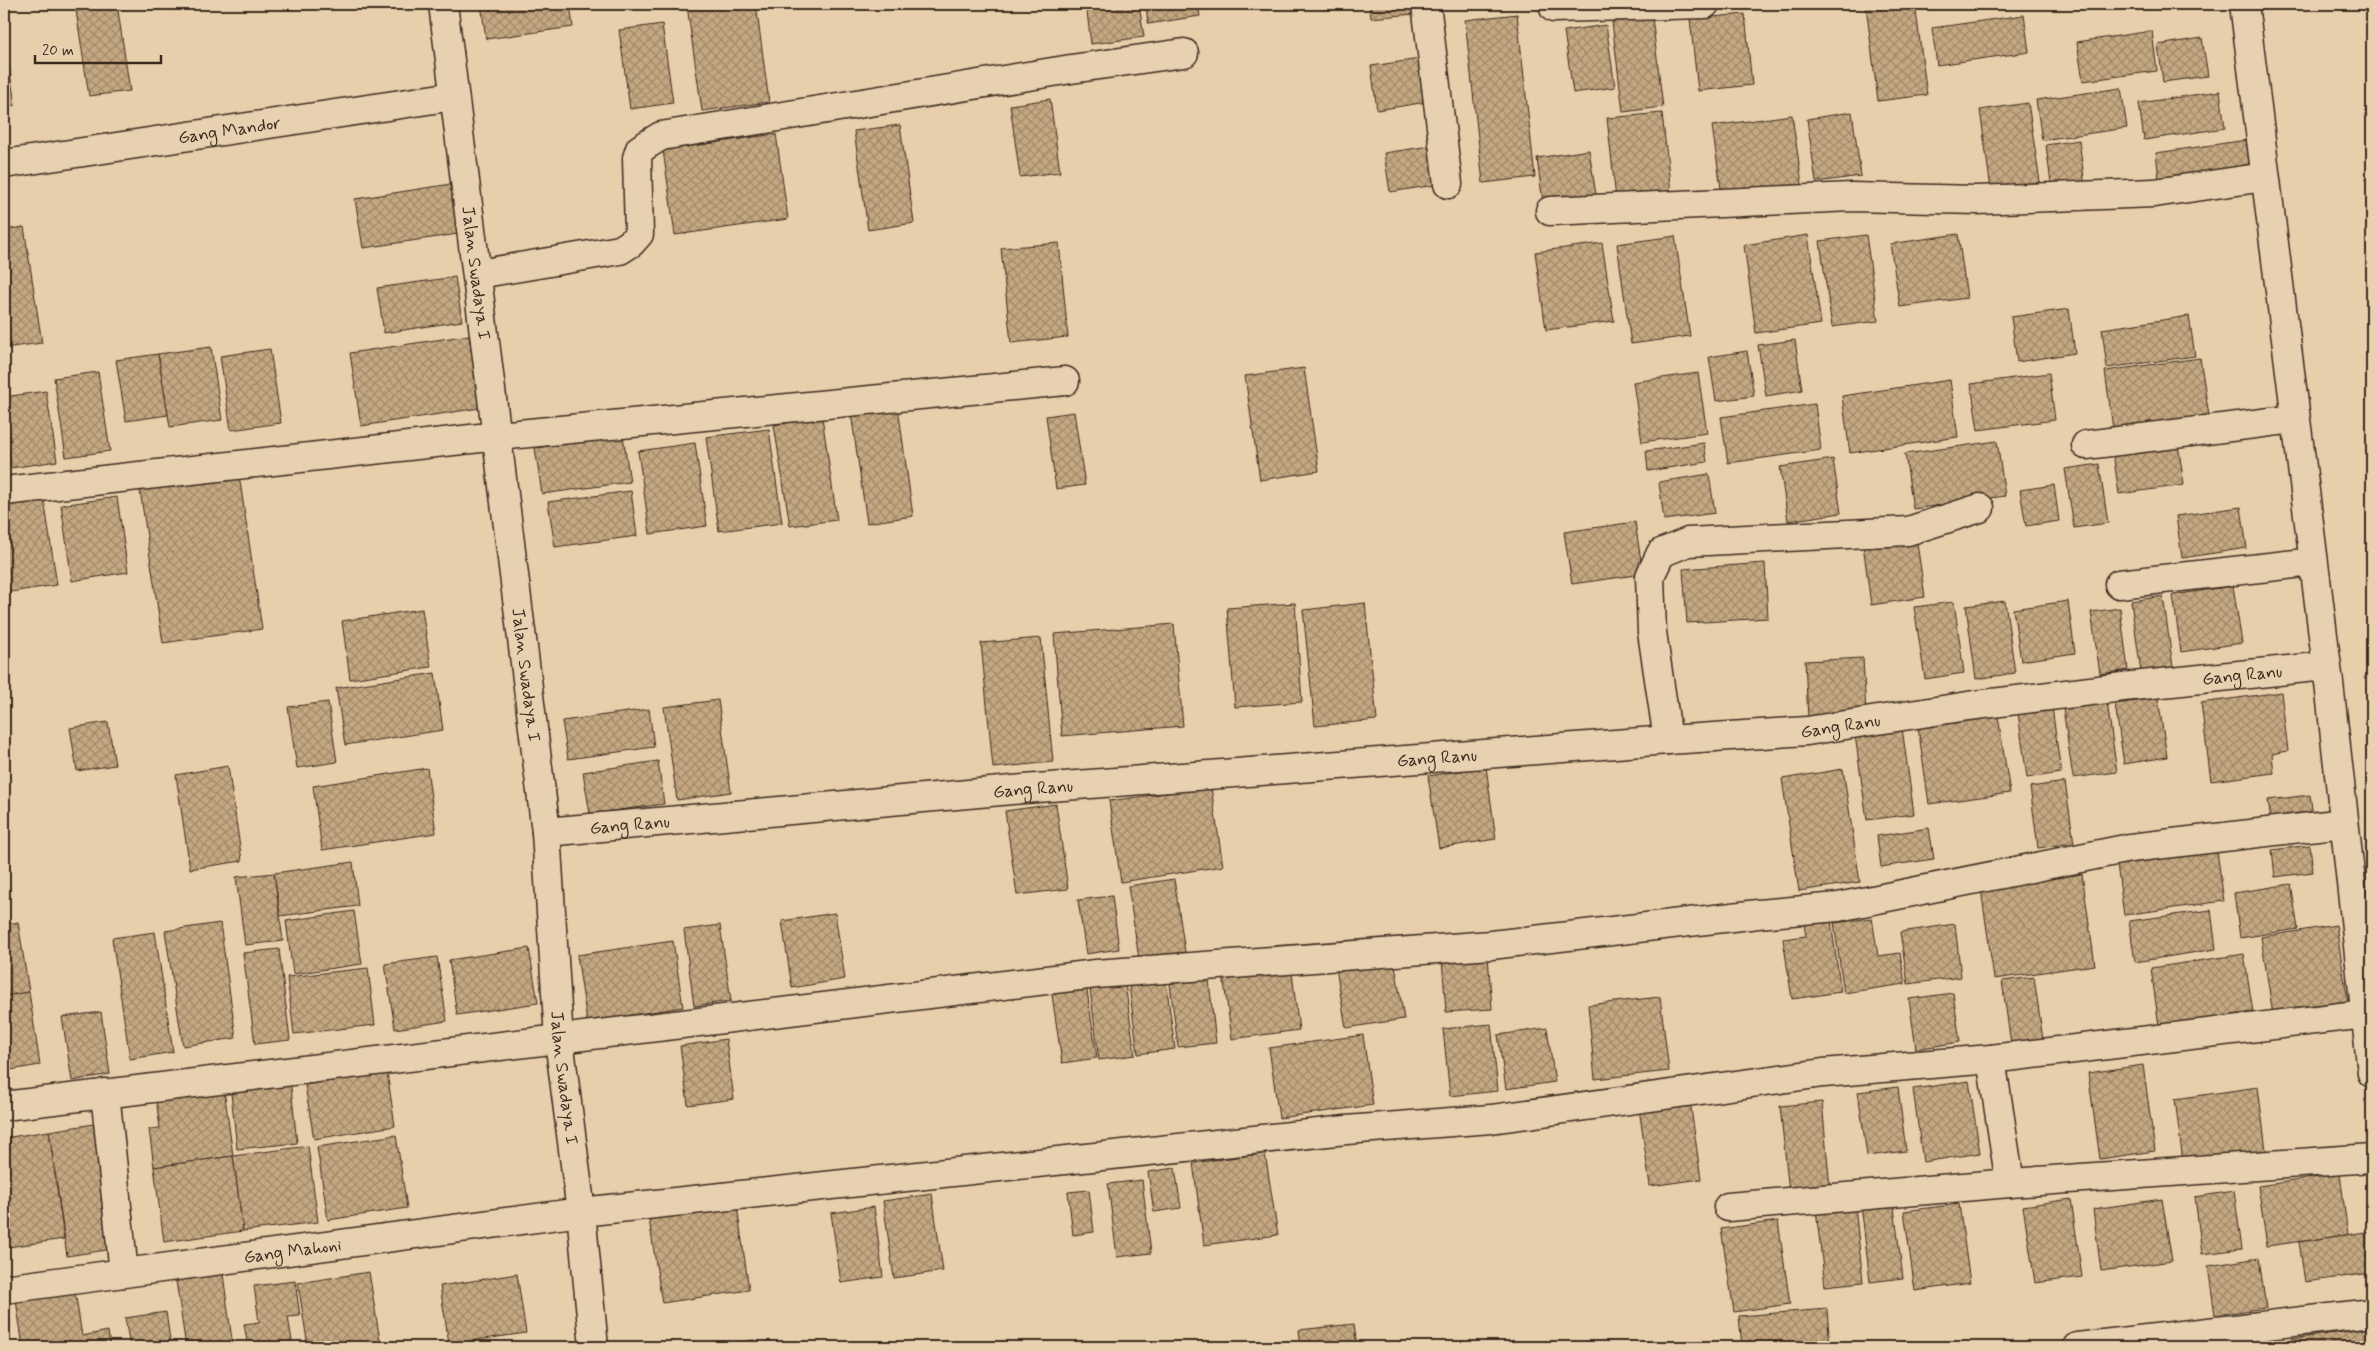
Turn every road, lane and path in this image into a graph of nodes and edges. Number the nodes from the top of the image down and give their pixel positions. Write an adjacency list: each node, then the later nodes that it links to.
1 (443, 4): 7 (street, Jalan Swadaya I)
2 (1426, 4): 10 (street)
3 (1705, 4): 5 (street)
4 (2244, 4): 9 (street)
5 (1554, 8)
6 (1184, 53): 12 (street)
7 (454, 96): 8 (street, Gang Mandor); 12 (street, Jalan Swadaya I)
8 (4, 164)
9 (2265, 177): 11 (street); 14 (street)
10 (1448, 184)
11 (1550, 211)
12 (478, 274): 15 (street, Jalan Swadaya I)
13 (1065, 381): 15 (street)
14 (2295, 419): 16 (street); 19 (street)
15 (498, 436): 17 (street); 24 (street, Jalan Swadaya I)
16 (2086, 445)
17 (4, 491)
18 (1980, 508): 22 (street)
19 (2313, 562): 20 (street); 21 (street)
20 (2119, 584)
21 (2326, 666): 22 (street, Gang Ranu); 23 (street)
22 (1668, 740): 24 (street, Gang Ranu)
23 (2344, 824): 25 (street); 26 (street)
24 (546, 832): 26 (street, Jalan Swadaya I)
25 (2365, 1014): 27 (street, Gang Mahoni); 28 (street)
26 (559, 1040): 29 (street); 34 (street, Jalan Swadaya I)
27 (1991, 1060): 32 (street); 34 (street, Gang Mahoni)
28 (2372, 1073)
29 (105, 1093): 30 (street); 35 (street)
30 (4, 1106)
31 (2372, 1158): 32 (street)
32 (2010, 1183): 33 (street)
33 (1728, 1207)
34 (581, 1212): 35 (street, Gang Mahoni); 38 (street, Jalan Swadaya I)
35 (124, 1273): 36 (street, Gang Mahoni)
36 (4, 1289)
37 (2372, 1313): 39 (street)
38 (594, 1347)
39 (2077, 1347)

